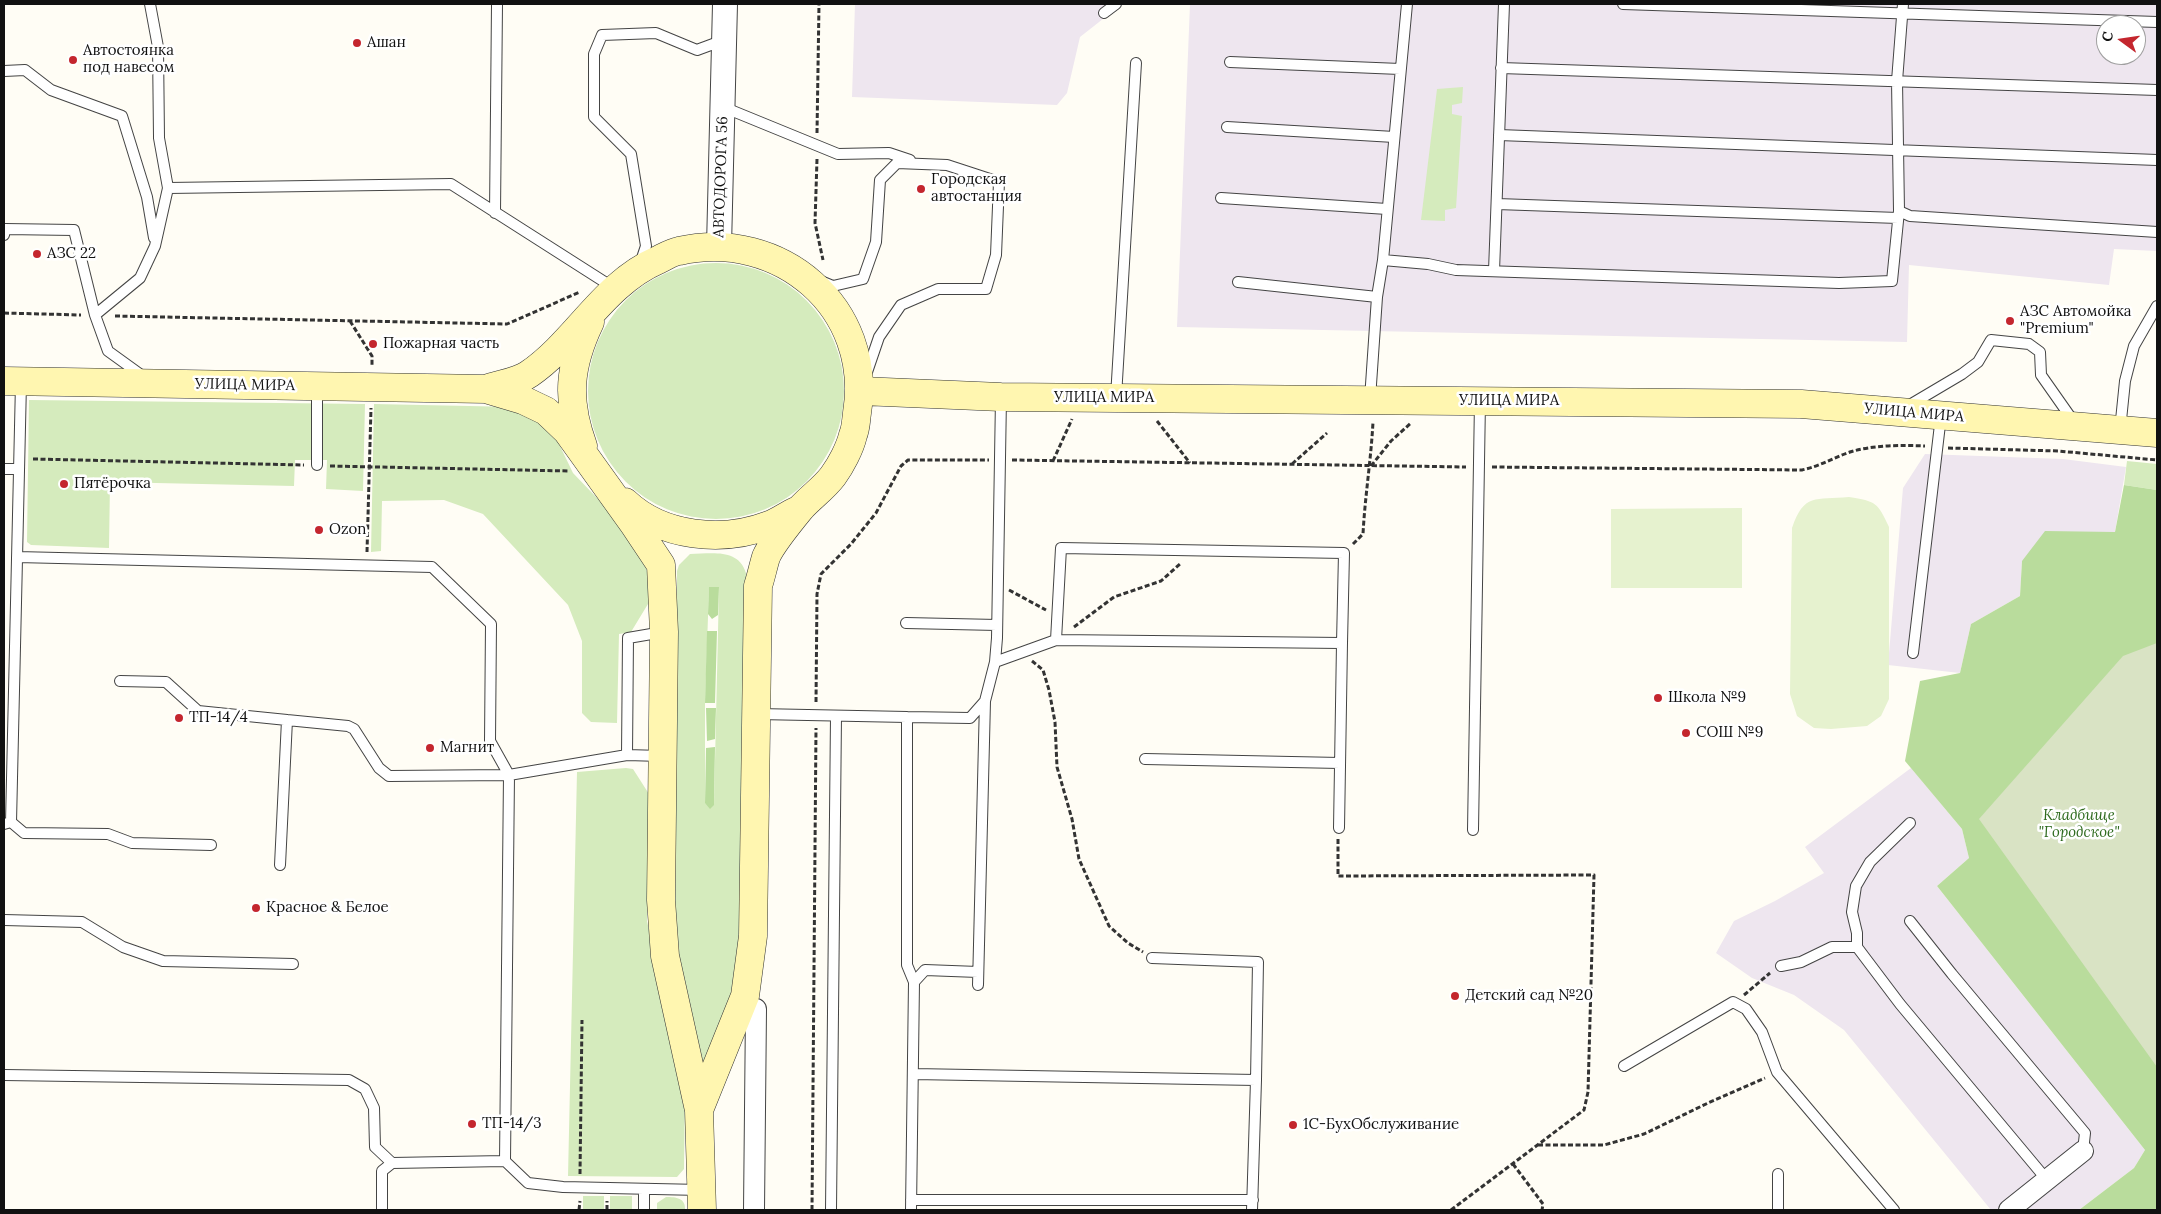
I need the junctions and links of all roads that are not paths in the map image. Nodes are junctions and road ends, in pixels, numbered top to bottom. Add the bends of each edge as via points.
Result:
1 (150, 4) edge
2 (498, 4) edge
3 (725, 4) edge
4 (1116, 4) edge
5 (1407, 4) edge
6 (1504, 4) edge
7 (1623, 4) edge
8 (1903, 8) edge
9 (1104, 13) dead end
10 (2157, 22) edge
11 (725, 40) junction
12 (1230, 62) dead end
13 (1136, 63) dead end
14 (1501, 68) junction
15 (1400, 69) junction
16 (4, 71) edge
17 (1897, 81) junction
18 (2157, 90) edge
19 (724, 107) junction
20 (1227, 127) dead end
21 (1499, 135) junction
22 (1394, 137) junction
23 (1898, 149) junction
24 (2157, 160) edge
25 (921, 164) junction
26 (168, 188) junction
27 (1221, 198) dead end
28 (1497, 204) junction
29 (1388, 209) junction
30 (495, 214) junction
31 (1898, 215) junction
32 (2157, 232) edge
33 (4, 235) edge
34 (155, 246) junction
35 (719, 246) junction
36 (1383, 260) junction
37 (639, 268) junction
38 (797, 271) junction
39 (1494, 271) junction
40 (1238, 282) dead end
41 (614, 288) junction
42 (1377, 297) junction
43 (590, 301) junction
44 (2157, 306) edge
45 (95, 315) junction
46 (13, 381) edge
47 (153, 384) junction
48 (317, 386) junction
49 (486, 389) junction
50 (861, 391) junction
51 (1001, 397) junction
52 (1116, 398) junction
53 (1480, 401) junction
54 (1371, 411) junction
55 (1900, 412) junction
56 (1941, 415) junction
57 (2078, 426) junction
58 (2120, 430) junction
59 (2157, 433) edge
60 (588, 458) junction
61 (317, 465) dead end
62 (4, 469) edge
63 (19, 469) junction
64 (605, 484) junction
65 (802, 507) junction
66 (17, 557) junction
67 (906, 623) dead end
68 (997, 626) junction
69 (664, 632) junction
70 (1056, 640) junction
71 (1342, 643) junction
72 (1913, 653) dead end
73 (995, 662) junction
74 (120, 681) dead end
75 (985, 701) junction
76 (757, 714) junction
77 (836, 716) junction
78 (907, 717) junction
79 (287, 720) junction
80 (627, 755) junction
81 (662, 756) junction
82 (1145, 758) dead end
83 (1340, 762) junction
84 (509, 775) junction
85 (8, 823) edge
86 (1910, 823) dead end
87 (1339, 828) road end
88 (1473, 830) dead end
89 (211, 845) dead end
90 (280, 865) dead end
91 (4, 920) edge
92 (1910, 921) dead end
93 (1857, 947) junction
94 (1152, 958) road end
95 (293, 964) dead end
96 (1781, 966) road end
97 (978, 972) junction
98 (914, 982) junction
99 (978, 985) dead end
100 (756, 1009) dead end
101 (1624, 1066) dead end
102 (4, 1074) edge
103 (913, 1074) junction
104 (1256, 1080) junction
105 (699, 1110) junction
106 (2083, 1151) joint
107 (505, 1161) junction
108 (392, 1163) junction
109 (1778, 1174) dead end
110 (2047, 1180) junction
111 (644, 1189) junction
112 (702, 1200) edge
113 (911, 1205) edge
114 (1252, 1205) edge
115 (382, 1210) edge
116 (644, 1210) edge
117 (754, 1210) edge
118 (831, 1210) edge
119 (1778, 1210) edge
120 (1894, 1210) edge
121 (2009, 1210) edge

1 - 26 lane via 158,47 159,138
2 - 30 lane
3 - 11 street, АВТОДОРОГА 56
4 - 9 lane
5 - 15 lane
6 - 14 lane
7 - 8 lane
8 - 10 lane
8 - 17 lane
11 - 19 street, АВТОДОРОГА 56
11 - 37 lane via 697,50 656,33 602,35 594,54 594,117 631,154 646,246
12 - 15 lane
13 - 52 lane
14 - 17 lane
14 - 21 lane
15 - 22 lane
16 - 34 lane via 25,70 51,90 122,116 147,197
17 - 18 lane
17 - 23 lane
19 - 25 lane via 838,154 888,154
19 - 35 street, АВТОДОРОГА 56
20 - 22 lane
21 - 23 lane
21 - 28 lane
22 - 29 lane
23 - 24 lane
23 - 31 lane
25 - 38 lane via 897,163 880,180 876,242 863,279 833,286
25 - 50 lane via 947,165 999,182 996,255 986,289 938,289 901,305 879,337
26 - 30 lane via 451,184
26 - 34 lane
27 - 29 lane
28 - 31 lane
28 - 39 lane
29 - 36 lane
30 - 41 lane
31 - 32 lane
31 - 39 lane via 1892,281 1878,283
33 - 45 lane via 6,229 74,230
34 - 45 lane via 140,278
35 - 37 main road via 677,251
35 - 38 main road via 760,252
36 - 39 lane via 1456,270
36 - 42 lane
37 - 41 main road
38 - 50 main road via 824,294 844,323 856,356
40 - 42 lane
41 - 43 main road
42 - 54 lane
43 - 49 main road via 550,356 528,375
43 - 60 main road via 571,384 574,422
44 - 58 lane via 2134,346 2124,381
45 - 47 lane via 108,351
46 - 47 main road, УЛИЦА МИРА
46 - 63 lane
47 - 48 main road, УЛИЦА МИРА
48 - 49 main road, УЛИЦА МИРА
48 - 61 lane
49 - 60 main road via 546,411
50 - 51 main road, УЛИЦА МИРА
50 - 65 main road via 854,436 833,476
51 - 52 main road, УЛИЦА МИРА
51 - 68 lane
52 - 54 main road, УЛИЦА МИРА
53 - 54 main road, УЛИЦА МИРА
53 - 55 main road, УЛИЦА МИРА via 1802,404
53 - 88 lane
55 - 56 main road, УЛИЦА МИРА
55 - 57 lane via 1978,362 1991,340 2029,344 2040,352 2041,375
56 - 57 main road, УЛИЦА МИРА
56 - 72 lane
57 - 58 main road, УЛИЦА МИРА
58 - 59 main road, УЛИЦА МИРА
60 - 64 main road
62 - 63 lane
63 - 66 lane
64 - 65 main road via 632,509 664,526 699,535 735,534 770,525
64 - 69 main road via 661,565
65 - 76 main road via 767,556 758,586
66 - 84 lane via 432,567 491,624 490,741
66 - 85 lane
67 - 68 lane
68 - 73 lane
69 - 80 lane via 628,638
69 - 81 main road
70 - 71 lane
70 - 71 lane via 1061,548 1344,553
70 - 73 lane
71 - 83 lane
73 - 75 lane
74 - 79 lane via 166,682 198,711
75 - 78 lane via 970,718
75 - 97 lane
76 - 77 lane
76 - 105 main road via 753,936 745,996
77 - 78 lane
77 - 118 lane
78 - 98 lane via 907,965
79 - 84 lane via 354,729 379,768 389,776
79 - 90 lane
80 - 81 lane
80 - 84 lane
81 - 105 main road via 661,900 665,956
82 - 83 lane
83 - 87 lane
84 - 107 lane
85 - 89 lane via 24,833 108,834 132,842
86 - 93 lane via 1870,862 1856,886 1852,912
91 - 95 lane via 82,922 123,947 163,961
92 - 106 lane via 2085,1133
93 - 96 lane via 1832,947 1801,962
93 - 110 lane via 1900,1004
94 - 104 lane via 1258,962
97 - 98 lane via 925,970
97 - 99 lane
98 - 103 lane
100 - 117 street
101 - 120 lane via 1733,1002 1746,1009 1762,1032 1778,1072
102 - 108 lane via 349,1080 365,1089 374,1108 375,1147
103 - 104 lane
103 - 113 lane
104 - 114 lane
105 - 112 main road
106 - 110 street
107 - 108 lane
107 - 111 lane via 528,1183
108 - 115 lane via 382,1171
109 - 119 lane
110 - 121 street
111 - 112 lane
111 - 116 lane
113 - 114 lane

